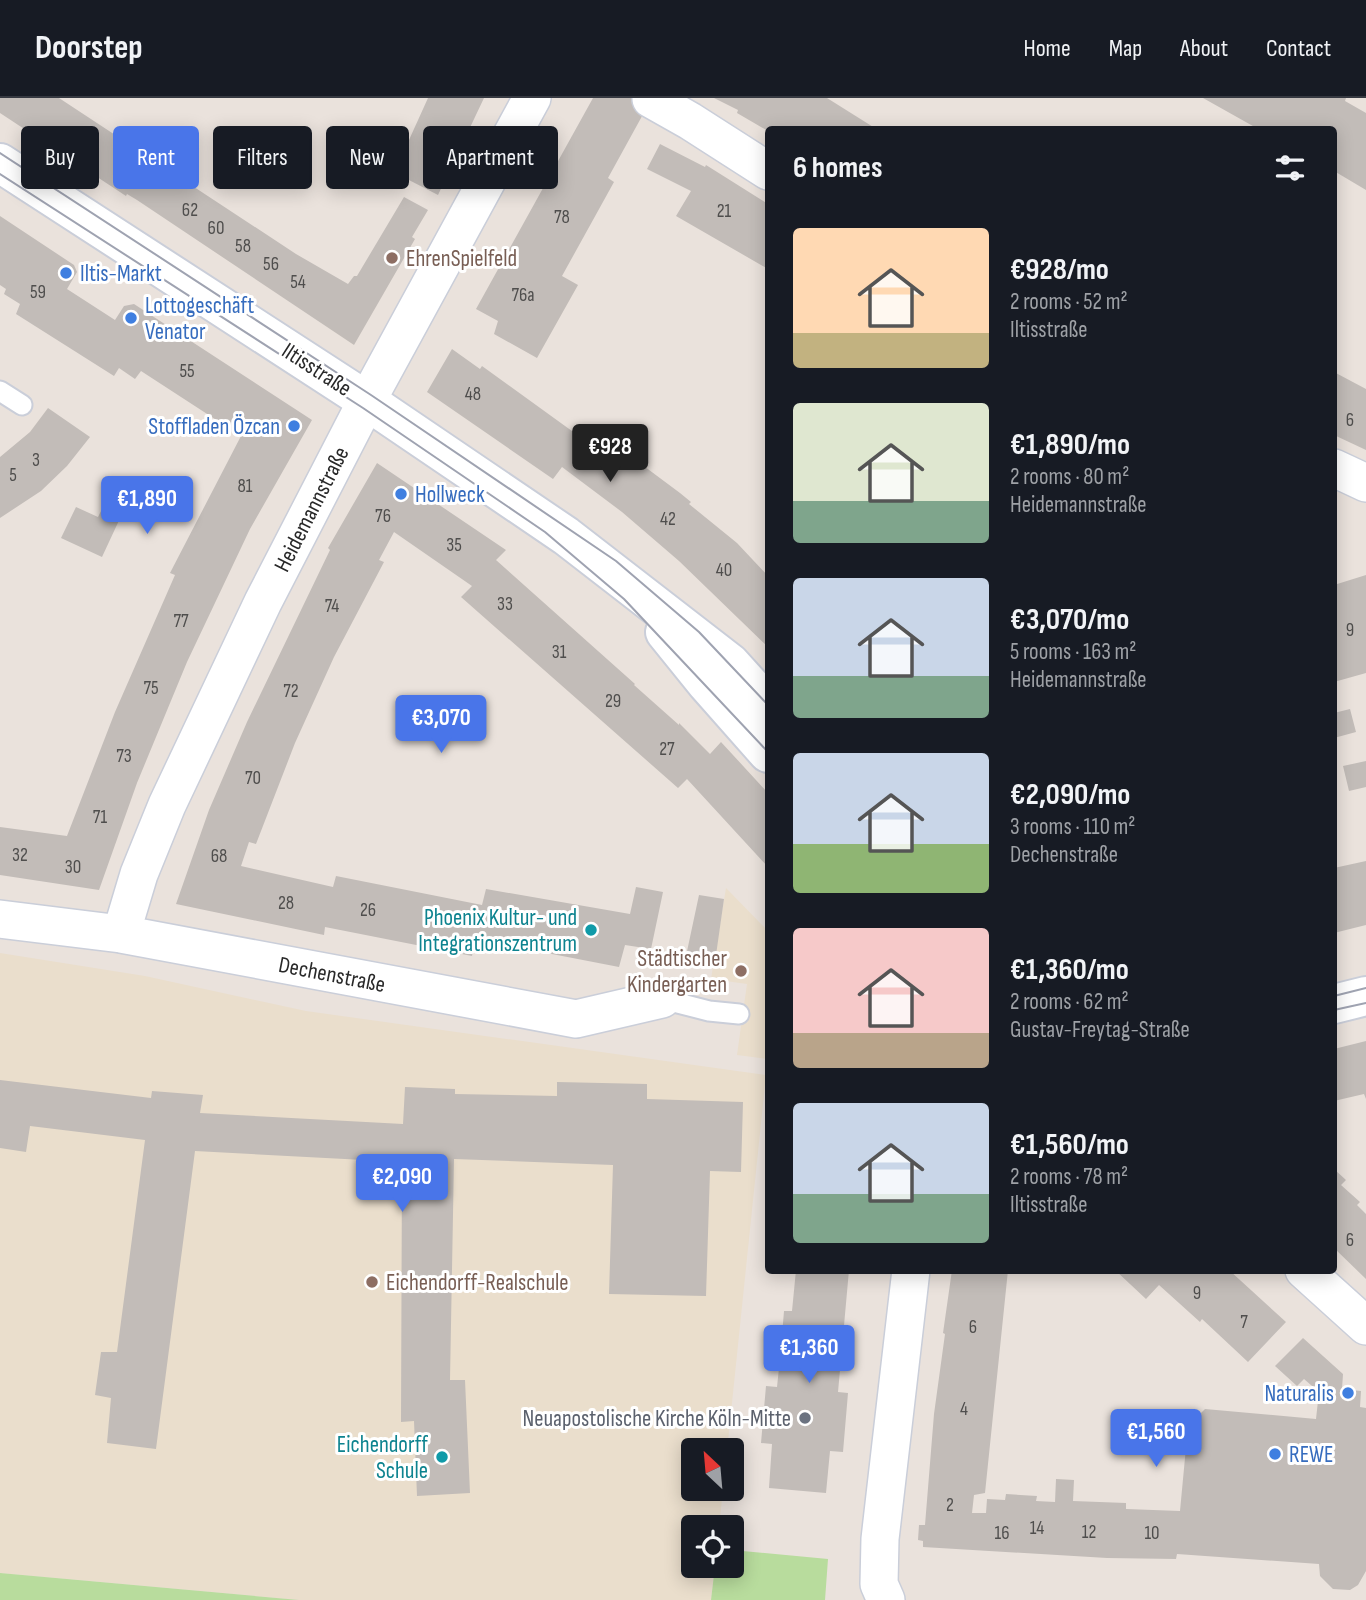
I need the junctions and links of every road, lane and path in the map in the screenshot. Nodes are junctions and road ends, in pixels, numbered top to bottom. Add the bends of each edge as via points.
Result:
1 (533, 98) edge
2 (651, 99) edge
3 (0, 163) edge
4 (765, 169) edge
5 (0, 391) edge
6 (367, 401) junction
7 (22, 405) dead end
8 (1337, 468) edge
9 (1366, 483) edge
10 (627, 584) junction
11 (765, 702) edge
12 (765, 749) edge
13 (0, 919) edge
14 (121, 934) junction
15 (1366, 996) edge
16 (662, 999) joint
17 (1337, 1003) edge
18 (738, 1014) dead end
19 (911, 1274) edge
20 (1308, 1274) edge
21 (1366, 1326) edge
22 (886, 1600) edge

1 - 6 street, Heidemannstraße
2 - 4 street
3 - 6 street, Iltisstraße
5 - 7 lane
6 - 10 street, Iltisstraße via 566,536
6 - 14 street, Heidemannstraße via 269,590 167,805
8 - 9 street
10 - 11 street, Iltisstraße via 730,663
10 - 12 street, Iltisstraße
13 - 14 street, Dechenstraße
14 - 16 street, Dechenstraße via 576,1019
15 - 17 street
16 - 18 lane
19 - 22 street via 880,1562 879,1584
20 - 21 street

